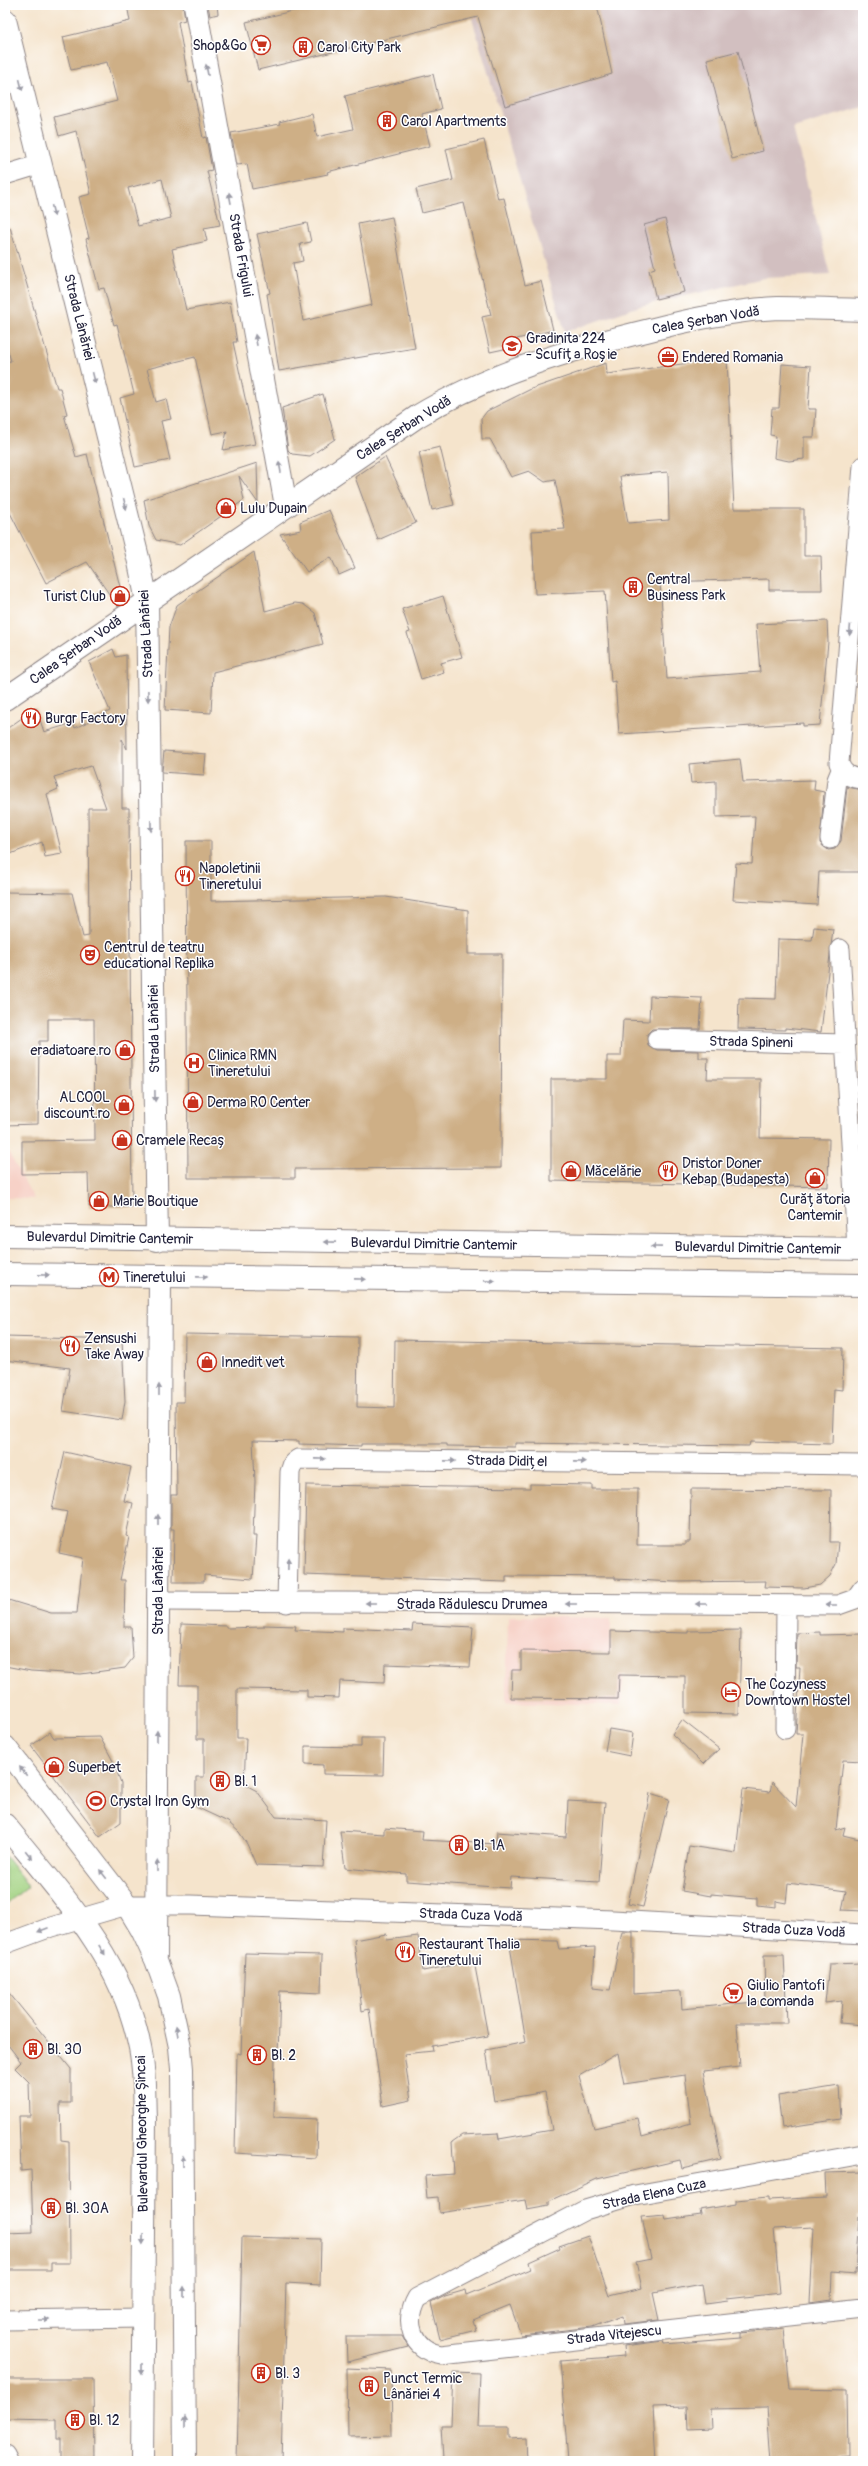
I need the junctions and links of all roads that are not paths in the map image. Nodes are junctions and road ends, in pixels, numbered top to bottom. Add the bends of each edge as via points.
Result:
1 (194, 5) edge
2 (5, 20) edge
3 (41, 164) junction
4 (5, 175) edge
5 (863, 310) edge
6 (863, 466) edge
7 (286, 506) junction
8 (147, 601) junction
9 (5, 699) edge
10 (841, 770) junction
11 (863, 779) edge
12 (830, 839) dead end
13 (840, 949) dead end
14 (657, 1039) dead end
15 (845, 1044) junction
16 (5, 1236) edge
17 (157, 1240) junction
18 (860, 1249) edge
19 (5, 1274) edge
20 (160, 1277) junction
21 (863, 1285) edge
22 (863, 1465) edge
23 (863, 1588) edge
24 (158, 1601) junction
25 (287, 1603) junction
26 (786, 1605) junction
27 (786, 1729) dead end
28 (5, 1747) edge
29 (5, 1825) edge
30 (126, 1905) junction
31 (157, 1905) junction
32 (80, 1918) junction
33 (863, 1934) edge
34 (5, 1944) edge
35 (156, 1960) junction
36 (863, 2154) edge
37 (417, 2298) joint
38 (863, 2308) edge
39 (142, 2318) junction
40 (5, 2320) edge
41 (5, 2455) edge
42 (8, 2461) edge
43 (142, 2461) edge
44 (185, 2461) edge

7 -> 1 street, Strada Frigului
2 -> 3 street, Strada Lânăriei
3 - 4 street
3 -> 8 street, Strada Lânăriei
5 - 7 street, Calea Șerban Vodă via 778,308 739,312 675,323 610,339 552,358 439,403
6 -> 10 street via 839,763
7 - 8 street, Calea Șerban Vodă
8 - 9 street, Calea Șerban Vodă
8 -> 17 street, Strada Lânăriei
10 - 11 street via 847,776
10 - 12 street via 837,780
13 - 15 street
14 - 15 street, Strada Spineni
15 - 18 street
16 - 17 street, Bulevardul Dimitrie Cantemir
18 -> 17 street, Bulevardul Dimitrie Cantemir
19 -> 20 street
20 -> 21 street
24 -> 20 street, Strada Lânăriei
25 -> 22 street, Strada Didițel via 290,1472 293,1463 298,1460
23 -> 26 street, Strada Rădulescu Drumea via 855,1599 843,1604
24 - 25 street, Strada Rădulescu Drumea
31 -> 24 street, Strada Lânăriei
26 -> 25 street, Strada Rădulescu Drumea
26 - 27 street
30 -> 28 street
29 -> 32 street, Bulevardul Gheorghe Șincai
30 - 31 street, Strada Cuza Vodă
30 - 32 street, Strada Cuza Vodă
30 - 35 street
31 - 33 street, Strada Cuza Vodă via 613,1920
31 - 35 street
32 -> 34 street, Strada Cuza Vodă
32 -> 39 street, Bulevardul Gheorghe Șincai via 116,1974 133,2018 143,2067 145,2119
44 -> 35 street via 182,2069 175,2020
36 - 37 street, Strada Elena Cuza via 635,2195 598,2205
37 - 38 street, Strada Vitejescu via 410,2313 413,2334 422,2348 441,2355
40 -> 39 street
39 -> 43 street, Bulevardul Gheorghe Șincai
41 - 42 street

